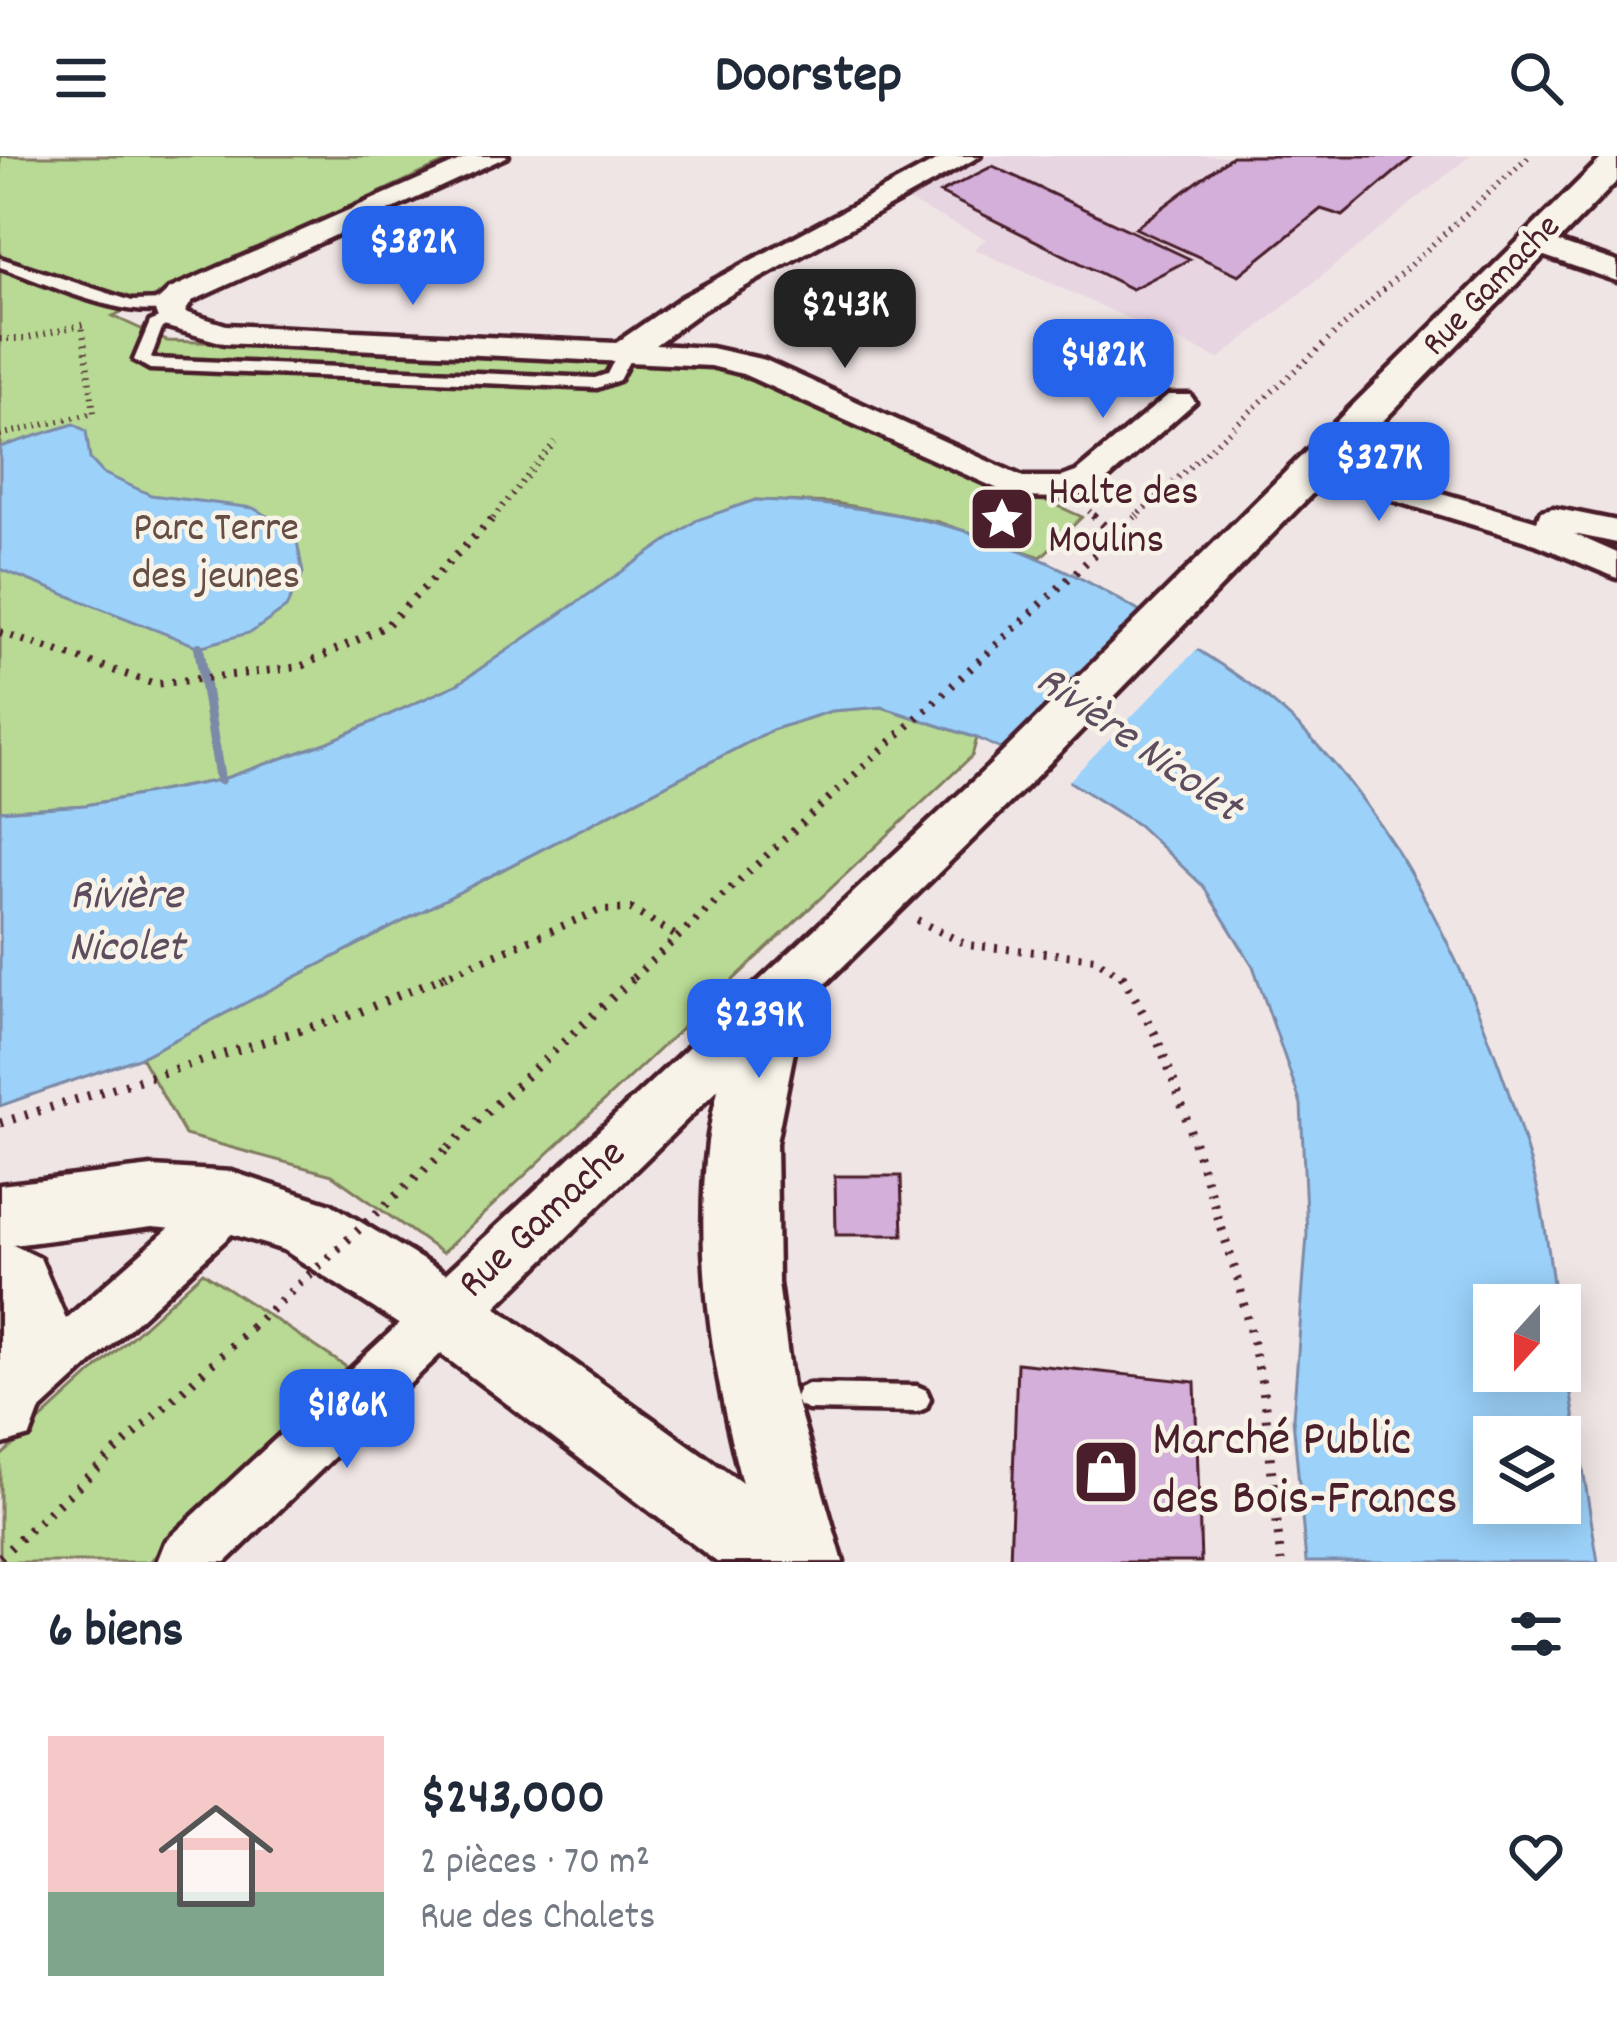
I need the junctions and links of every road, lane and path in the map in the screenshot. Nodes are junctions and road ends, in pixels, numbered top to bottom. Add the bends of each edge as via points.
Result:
1 (494, 156) edge
2 (966, 156) edge
3 (1529, 156) edge
4 (1617, 162) edge
5 (1534, 243) junction
6 (0, 262) edge
7 (1617, 272) edge
8 (131, 306) junction
9 (169, 311) junction
10 (82, 325) junction
11 (0, 339) edge
12 (627, 350) junction
13 (1179, 402) dead end
14 (0, 435) edge
15 (555, 442) dead end
16 (1319, 467) junction
17 (1462, 513) junction
18 (1617, 532) edge
19 (1617, 567) edge
20 (0, 632) edge
21 (927, 900) dead end
22 (678, 937) junction
23 (770, 1006) junction
24 (0, 1123) edge
25 (232, 1203) junction
26 (0, 1216) edge
27 (0, 1273) edge
28 (446, 1314) junction
29 (808, 1397) dead end
30 (917, 1399) dead end
31 (1, 1411) edge
32 (0, 1557) edge
33 (185, 1562) edge
34 (783, 1562) edge
35 (803, 1562) edge
36 (1281, 1562) edge

1 - 9 street
2 - 12 street via 692,304
3 - 22 path
4 - 5 street, Rue Gamache
5 - 7 street
5 - 16 street, Rue Gamache
6 - 8 lane
8 - 9 lane
8 - 10 path
9 - 12 street via 224,334
9 - 12 lane via 142,360 150,364 597,383 613,377
10 - 11 path
10 - 14 path via 94,412
12 - 13 street via 754,367 1016,487 1074,487
15 - 20 path via 484,530 386,626 300,667 155,684
16 - 17 street
16 - 23 street, Rue Gamache
17 - 18 street
17 - 19 street via 1548,536
21 - 36 path via 912,916 932,932 985,952 1096,959 1135,987 1239,1280 1259,1362
22 - 24 path via 632,909 600,910 357,1013
22 - 32 path, bridge
23 - 28 street, Rue Gamache
23 - 35 main road via 742,1143 742,1283 754,1386
25 - 26 main road via 152,1197
25 - 28 main road via 307,1226
25 - 31 street
27 - 31 main road via 14,1281 33,1328
28 - 33 street, Rue Gamache
28 - 34 main road
29 - 30 lane

